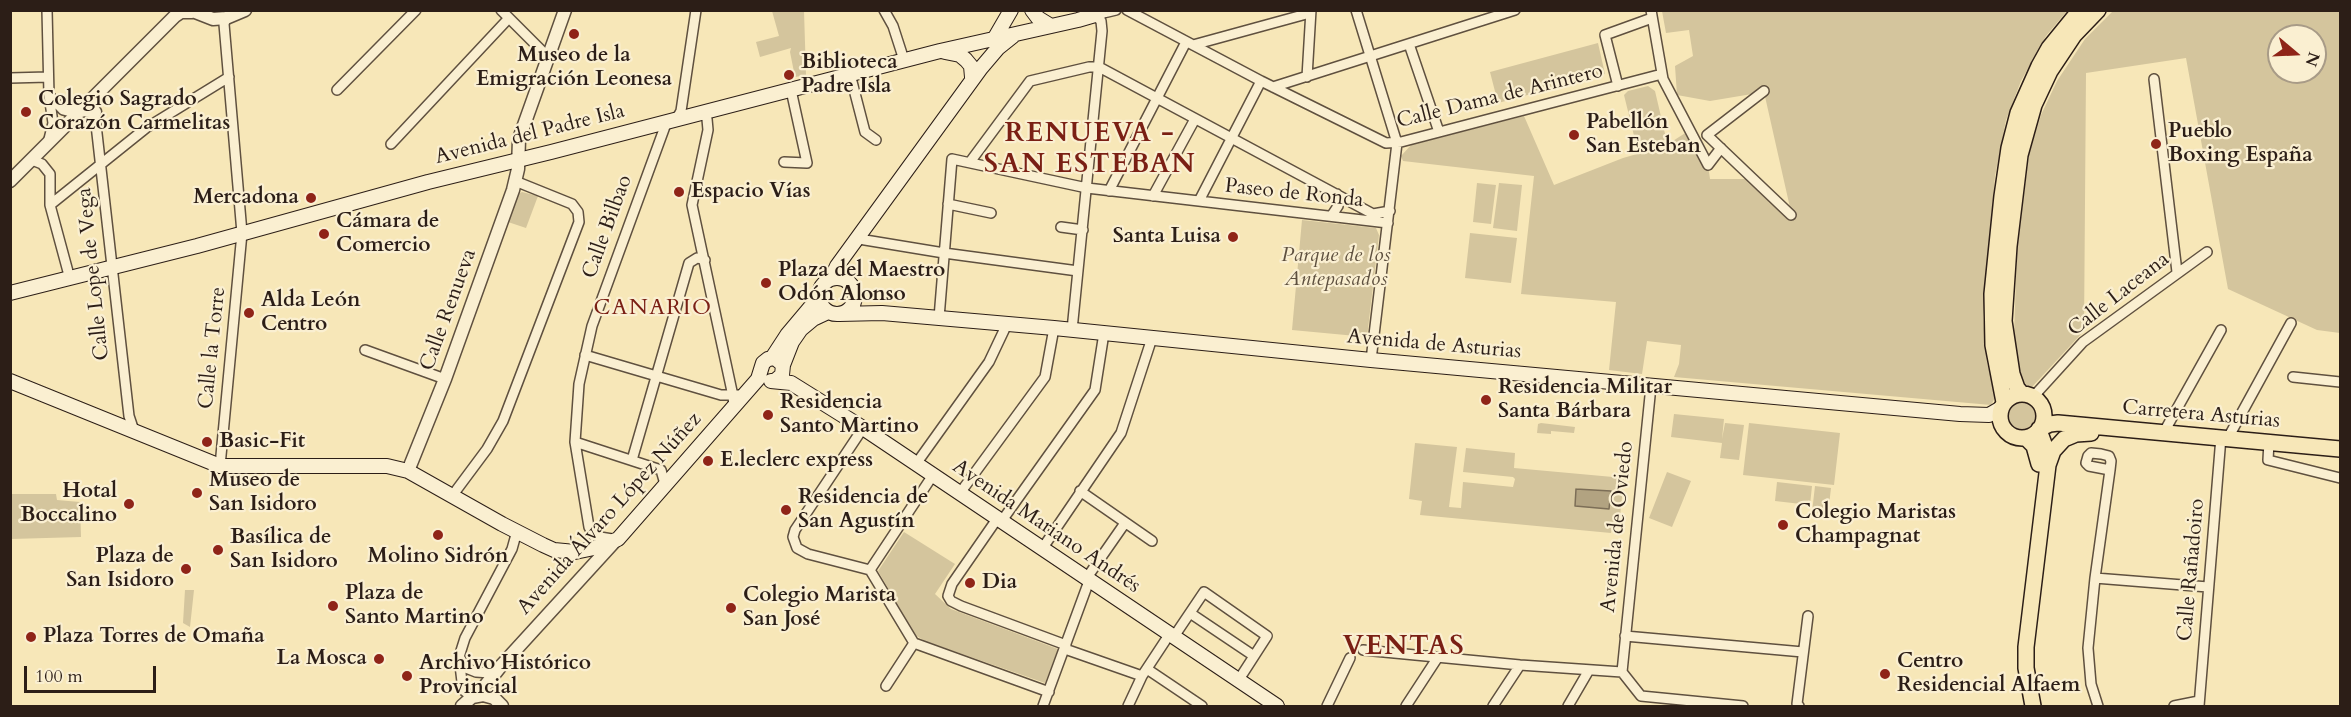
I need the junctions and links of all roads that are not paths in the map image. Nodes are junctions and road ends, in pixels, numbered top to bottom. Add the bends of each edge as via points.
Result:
1 (47, 10) edge
2 (245, 10) edge
3 (416, 10) edge
4 (501, 10) edge
5 (565, 10) edge
6 (696, 10) edge
7 (884, 10) edge
8 (1011, 10) edge
9 (1032, 10) edge
10 (1116, 10) edge
11 (1126, 10) edge
12 (1356, 10) edge
13 (1515, 10) edge
14 (2080, 10) edge
15 (2098, 10) edge
16 (191, 11) edge
17 (1310, 12) edge
18 (175, 13) edge
19 (1099, 13) edge
20 (1652, 14) edge
21 (226, 18) junction
22 (509, 18) junction
23 (1051, 26) junction
24 (1021, 33) junction
25 (995, 39) junction
26 (1190, 44) junction
27 (1409, 44) junction
28 (940, 51) junction
29 (1371, 56) junction
30 (548, 57) junction
31 (904, 60) junction
32 (1099, 67) junction
33 (850, 74) junction
34 (1662, 74) junction
35 (48, 77) junction
36 (229, 77) junction
37 (1307, 77) junction
38 (10, 78) edge
39 (2154, 79) dead end
40 (971, 80) junction
41 (1261, 81) junction
42 (1618, 86) junction
43 (1273, 87) junction
44 (337, 90) dead end
45 (791, 90) junction
46 (1764, 91) dead end
47 (49, 95) junction
48 (1158, 97) junction
49 (92, 103) junction
50 (702, 112) junction
51 (1195, 119) junction
52 (672, 120) junction
53 (1439, 132) junction
54 (1232, 139) junction
55 (876, 140) dead end
56 (1397, 142) junction
57 (391, 144) dead end
58 (45, 146) junction
59 (1721, 148) junction
60 (519, 159) junction
61 (32, 160) junction
62 (101, 162) junction
63 (784, 162) dead end
64 (970, 162) junction
65 (10, 181) edge
66 (515, 181) junction
67 (1088, 188) junction
68 (1109, 191) junction
69 (1338, 194) junction
70 (1153, 196) junction
71 (1199, 201) junction
72 (948, 204) junction
73 (50, 205) junction
74 (1390, 211) junction
75 (991, 213) dead end
76 (1332, 215) junction
77 (1791, 215) dead end
78 (1388, 223) junction
79 (1061, 227) dead end
80 (1083, 230) junction
81 (242, 233) junction
82 (855, 244) junction
83 (2206, 252) dead end
84 (944, 253) junction
85 (705, 260) junction
86 (113, 268) junction
87 (1078, 271) junction
88 (2176, 272) junction
89 (70, 279) junction
90 (831, 279) junction
91 (848, 281) junction
92 (10, 293) edge
93 (855, 296) junction
94 (819, 297) junction
95 (833, 313) junction
96 (882, 313) junction
97 (939, 318) junction
98 (2291, 323) dead end
99 (1007, 324) junction
100 (1054, 328) junction
101 (1072, 330) junction
102 (2221, 330) dead end
103 (1104, 333) junction
104 (1152, 338) junction
105 (365, 350) dead end
106 (585, 355) junction
107 (1371, 360) junction
108 (776, 373) junction
109 (656, 376) junction
110 (2293, 377) dead end
111 (445, 379) junction
112 (10, 381) edge
113 (2340, 382) edge
114 (1651, 386) junction
115 (2027, 395) junction
116 (741, 396) junction
117 (2002, 405) junction
118 (2043, 411) junction
119 (1983, 416) junction
120 (2058, 423) junction
121 (2001, 425) junction
122 (863, 428) junction
123 (2140, 430) junction
124 (134, 431) junction
125 (2164, 432) junction
126 (2035, 433) junction
127 (2225, 438) junction
128 (575, 442) junction
129 (2269, 442) junction
130 (2340, 449) edge
131 (632, 460) junction
132 (916, 464) junction
133 (2048, 465) junction
134 (220, 466) junction
135 (2110, 470) dead end
136 (408, 471) junction
137 (933, 476) junction
138 (2340, 478) edge
139 (664, 484) junction
140 (1080, 491) junction
141 (960, 493) junction
142 (452, 496) junction
143 (999, 520) junction
144 (1125, 523) junction
145 (517, 531) junction
146 (618, 538) junction
147 (1152, 541) dead end
148 (1042, 549) junction
149 (870, 570) junction
150 (2095, 578) junction
151 (1088, 580) junction
152 (2208, 587) junction
153 (1190, 613) junction
154 (1808, 616) dead end
155 (1171, 636) junction
156 (1625, 636) junction
157 (914, 643) junction
158 (1065, 647) junction
159 (1363, 650) dead end
160 (1803, 652) junction
161 (1254, 656) junction
162 (459, 657) junction
163 (1438, 657) junction
164 (1350, 658) dead end
165 (1520, 665) junction
166 (499, 669) junction
167 (1589, 670) junction
168 (1144, 672) junction
169 (1622, 672) junction
170 (1238, 681) junction
171 (886, 686) dead end
172 (1049, 692) junction
173 (475, 696) junction
174 (498, 702) edge
175 (2199, 704) edge
176 (462, 706) edge
177 (1043, 706) edge
178 (1128, 706) edge
179 (1199, 706) edge
180 (1277, 706) edge
181 (1327, 706) edge
182 (1406, 706) edge
183 (1493, 706) edge
184 (1569, 706) edge
185 (1736, 706) edge
186 (1743, 706) edge
187 (1799, 706) edge
188 (2023, 706) edge
189 (2032, 706) edge
190 (2098, 706) edge
191 (2174, 706) edge

1 - 35 street
2 - 21 street
3 - 44 street
4 - 22 street
5 - 30 street, Calle Renueva
6 - 52 street, Calle Bilbao via 681,111
7 - 31 street
8 - 25 main road
9 - 23 main road
10 - 19 street, Avenida del Padre Isla
11 - 26 street, Calle Dama de Arintero
12 - 29 street
13 - 27 street
14 - 117 main road via 2038,66 2023,98 2009,148 1992,294 1993,345
15 - 115 main road via 2074,35 2050,71 2034,105 2022,146 2008,246 2004,321 2012,374 2017,388
16 - 18 street
16 - 21 street via 213,19
17 - 26 street
17 - 37 street
18 - 49 street
19 - 23 main road, Avenida del Padre Isla
19 - 32 street
20 - 34 street
20 - 42 street via 1605,35
21 - 36 street, Calle la Torre
22 - 30 street
22 - 57 street
23 - 24 main road, Avenida del Padre Isla
24 - 25 main road, Avenida del Padre Isla
24 - 40 main road via 998,48
25 - 28 main road, Avenida del Padre Isla
25 - 40 main road
26 - 41 street, Calle Dama de Arintero
26 - 48 street
27 - 29 street
27 - 53 street
28 - 31 main road, Avenida del Padre Isla
28 - 40 main road via 966,60 971,66
29 - 37 street
29 - 56 street
30 - 60 street, Calle Renueva via 519,139
31 - 33 main road, Avenida del Padre Isla
32 - 48 street
32 - 64 street via 1030,81
32 - 67 street
33 - 45 main road, Avenida del Padre Isla
33 - 55 street via 865,132
34 - 42 street, Calle Dama de Arintero
34 - 59 street via 1708,165
35 - 38 street
35 - 47 street
36 - 62 street via 146,128
36 - 81 street, Calle la Torre
37 - 43 street
39 - 88 street
40 - 82 main road
41 - 43 street, Calle Dama de Arintero
41 - 54 street
42 - 53 street, Calle Dama de Arintero
43 - 56 street, Calle Dama de Arintero via 1386,143
45 - 50 main road, Avenida del Padre Isla
45 - 63 street via 807,163
46 - 59 street via 1707,135
47 - 49 street via 63,110
47 - 58 street via 53,130
48 - 51 street
48 - 68 street
49 - 58 street via 77,112
49 - 62 street, Calle Lope de Vega
50 - 52 main road, Avenida del Padre Isla
50 - 85 street via 708,127 692,205
51 - 54 street
51 - 70 street
52 - 60 main road, Avenida del Padre Isla
52 - 106 street, Calle Bilbao via 604,290
53 - 56 street, Calle Dama de Arintero
54 - 69 street
54 - 71 street
56 - 74 street
58 - 61 street
59 - 77 street
60 - 66 street, Calle Renueva
60 - 81 main road, Avenida del Padre Isla
61 - 65 street
61 - 73 street via 50,174
62 - 73 street
62 - 86 street, Calle Lope de Vega
64 - 67 street, Paseo de Ronda
64 - 72 street, Paseo de Ronda via 952,159
66 - 111 street, Calle Renueva
66 - 142 street via 572,204 579,222 503,422
67 - 68 street, Paseo de Ronda
67 - 80 street
68 - 70 street, Paseo de Ronda
69 - 74 street via 1373,214
69 - 76 street via 1338,206
70 - 71 street, Paseo de Ronda
71 - 76 street, Paseo de Ronda
72 - 75 street
72 - 84 street
73 - 89 street
74 - 78 street
76 - 78 street, Paseo de Ronda
78 - 107 street
79 - 80 street
80 - 87 street
81 - 86 main road, Avenida del Padre Isla
81 - 134 street, Calle la Torre
82 - 84 street
82 - 90 main road
82 - 91 main road via 845,263
83 - 88 street, Calle Laceana
84 - 87 street
84 - 97 street
85 - 109 street via 697,258 689,263
85 - 116 street
86 - 89 main road, Avenida del Padre Isla
86 - 124 street, Calle Lope de Vega via 129,416
87 - 101 street
88 - 115 street, Calle Laceana via 2083,342
89 - 92 main road, Avenida del Padre Isla
90 - 91 main road
90 - 94 main road via 822,286
91 - 93 main road
93 - 95 main road via 844,313
93 - 96 main road, Avenida de Asturias via 865,306
94 - 95 main road via 820,303
94 - 108 main road, Avenida Álvaro López Núñez via 787,335
95 - 96 main road, Avenida de Asturias
95 - 108 main road, Avenida Álvaro López Núñez via 801,329
96 - 97 main road, Avenida de Asturias
97 - 99 main road, Avenida de Asturias
98 - 127 street
99 - 100 main road, Avenida de Asturias
99 - 132 street via 989,362
100 - 101 main road, Avenida de Asturias
100 - 141 street via 1045,377
101 - 103 main road, Avenida de Asturias
102 - 125 street
103 - 104 main road, Avenida de Asturias
103 - 143 street via 1095,390
104 - 107 main road, Avenida de Asturias
104 - 140 street via 1121,433
105 - 111 street
106 - 109 street
106 - 128 street, Calle Bilbao
107 - 114 main road, Avenida de Asturias
108 - 116 main road, Avenida Álvaro López Núñez
108 - 122 main road, Avenida Mariano Andrés
109 - 116 street via 722,395
109 - 131 street
110 - 113 street
111 - 136 street, Calle Renueva
112 - 124 main road
114 - 119 main road, Avenida de Asturias
114 - 156 street, Avenida de Oviedo
115 - 117 main road via 2015,395
115 - 118 main road
116 - 139 main road, Avenida Álvaro López Núñez
117 - 119 main road, Avenida de Asturias via 1996,413
117 - 121 main road
118 - 120 main road
118 - 126 main road via 2044,418
119 - 121 main road, Avenida de Asturias
120 - 123 main road, Carretera Asturias
120 - 126 main road, Carretera Asturias
121 - 126 main road via 2011,436
122 - 132 main road, Avenida Mariano Andrés
122 - 149 street via 793,537 807,554
123 - 125 main road, Carretera Asturias
123 - 133 main road via 2129,435 2076,434 2058,444
124 - 134 main road
125 - 127 main road, Carretera Asturias
126 - 133 main road via 2048,455
126 - 188 main road via 2034,446 2040,464 2018,628
127 - 129 main road, Carretera Asturias
127 - 152 street, Calle Rañadoiro
128 - 131 street
128 - 146 street, Calle Bilbao via 589,527 594,536
129 - 130 main road, Carretera Asturias
129 - 138 street via 2268,460
131 - 139 street via 662,470
132 - 137 main road, Avenida Mariano Andrés
133 - 189 main road via 2026,647
134 - 136 main road via 387,466
135 - 150 street
136 - 142 main road
137 - 141 main road, Avenida Mariano Andrés
137 - 149 street
139 - 146 main road, Avenida Álvaro López Núñez
140 - 144 street
140 - 148 street
141 - 143 main road, Avenida Mariano Andrés
142 - 145 main road
143 - 148 main road, Avenida Mariano Andrés
143 - 158 street via 952,584 948,596 961,606
144 - 147 street
144 - 151 street
145 - 146 main road via 554,549 575,552
145 - 162 street
146 - 166 street, Avenida Álvaro López Núñez
148 - 151 main road, Avenida Mariano Andrés
149 - 157 street
150 - 152 street
150 - 190 street via 2088,648 2091,684
151 - 155 main road, Avenida Mariano Andrés
151 - 158 street
152 - 175 street, Calle Rañadoiro
153 - 155 street
153 - 161 street
153 - 161 street via 1204,592 1267,636
154 - 160 street
155 - 168 street
155 - 170 main road, Avenida Mariano Andrés
156 - 160 street
156 - 169 street, Avenida de Oviedo
157 - 171 street
157 - 172 street
158 - 168 street
158 - 172 street
159 - 163 street
160 - 187 street
161 - 170 street
162 - 166 street via 466,668 476,672
162 - 173 street via 463,690
163 - 165 street
163 - 182 street
164 - 181 street
165 - 167 street
165 - 183 street
166 - 173 street, Avenida Álvaro López Núñez
166 - 174 street via 492,684
167 - 169 street
167 - 184 street
168 - 178 street
168 - 179 street
169 - 185 street via 1641,696
170 - 180 main road, Avenida Mariano Andrés
172 - 177 street
173 - 174 street
173 - 176 street, Avenida Álvaro López Núñez
175 - 191 street
185 - 186 street

